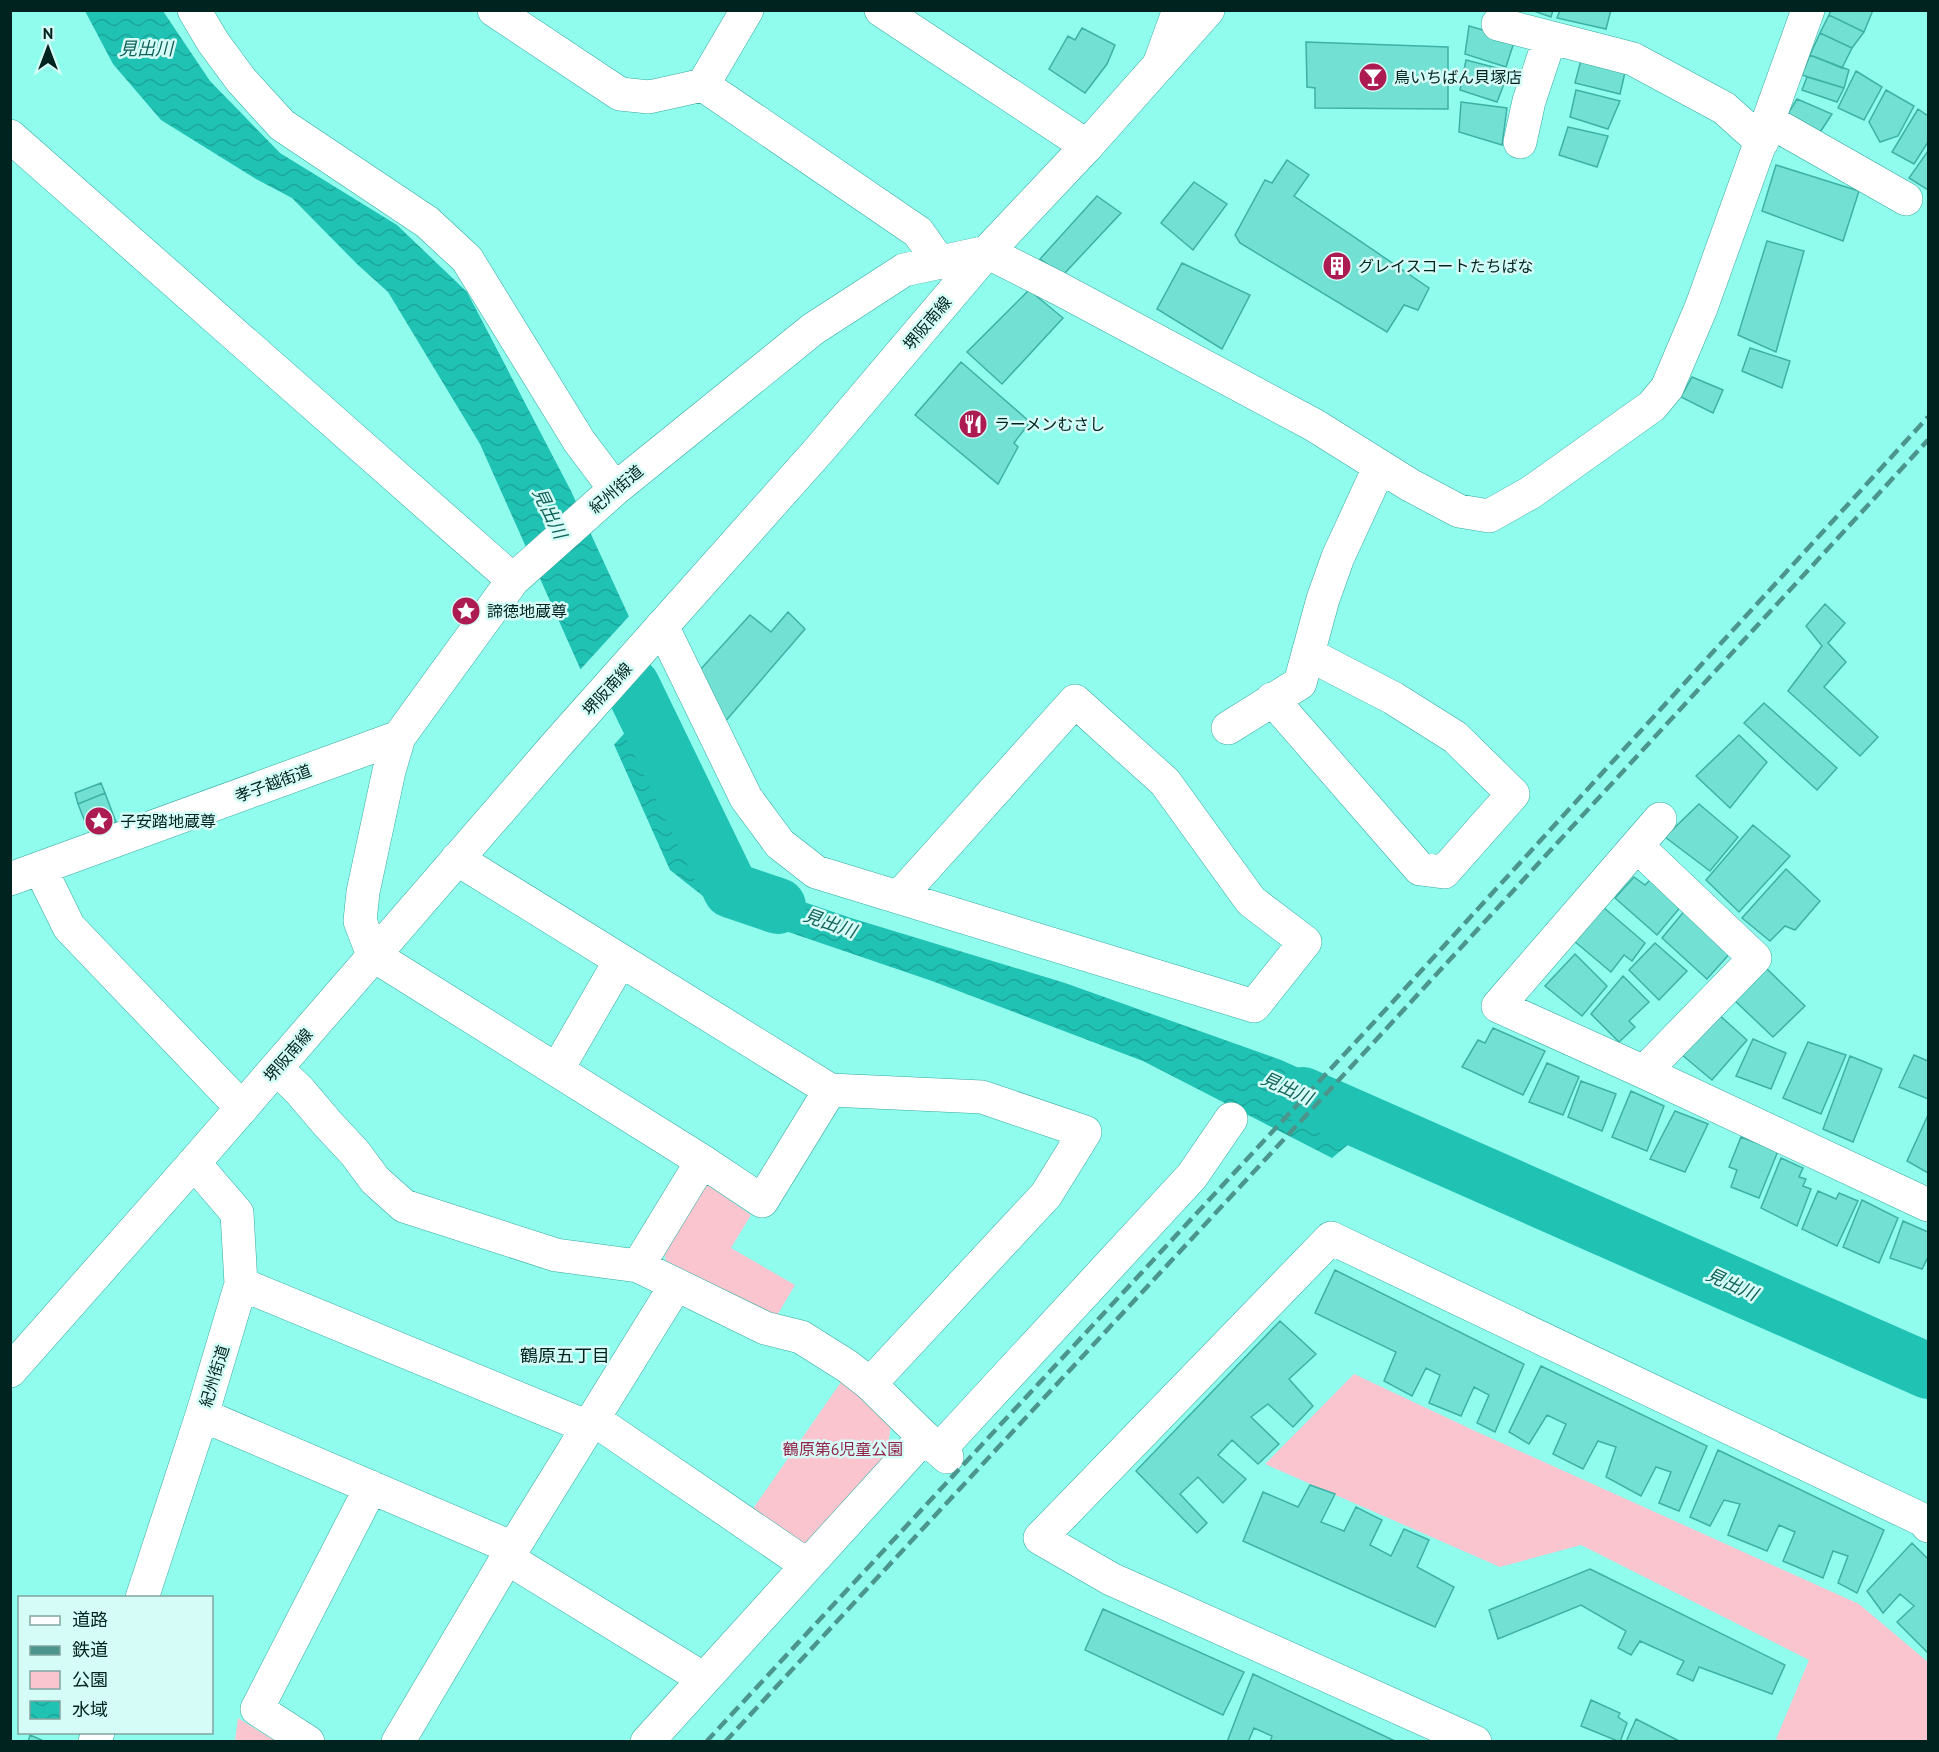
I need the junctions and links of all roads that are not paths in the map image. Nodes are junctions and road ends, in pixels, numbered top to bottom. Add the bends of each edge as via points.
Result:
1 (194, 10) edge
2 (494, 10) edge
3 (747, 10) edge
4 (881, 10) edge
5 (1179, 10) edge
6 (1208, 10) edge
7 (1808, 10) edge
8 (1498, 24) dead end
9 (1550, 38) junction
10 (1157, 68) junction
11 (703, 85) junction
12 (1765, 131) junction
13 (10, 136) edge
14 (1520, 141) dead end
15 (1088, 146) junction
16 (1906, 199) dead end
17 (987, 252) junction
18 (940, 263) junction
19 (1380, 466) junction
20 (607, 495) junction
21 (520, 574) junction
22 (659, 630) junction
23 (1308, 654) junction
24 (1272, 699) junction
25 (1228, 728) dead end
26 (399, 737) junction
27 (1660, 819) dead end
28 (1636, 846) junction
29 (458, 859) junction
30 (25, 873) edge
31 (899, 897) junction
32 (373, 955) junction
33 (620, 961) junction
34 (277, 1068) junction
35 (557, 1070) junction
36 (1644, 1072) junction
37 (830, 1090) junction
38 (242, 1108) junction
39 (1231, 1119) dead end
40 (702, 1161) junction
41 (194, 1163) junction
42 (1929, 1205) edge
43 (638, 1266) junction
44 (242, 1284) junction
45 (676, 1285) junction
46 (10, 1371) edge
47 (870, 1384) junction
48 (202, 1415) junction
49 (591, 1423) junction
50 (937, 1448) junction
51 (371, 1487) junction
52 (1929, 1526) edge
53 (510, 1553) junction
54 (807, 1565) junction
55 (143, 1596) edge
56 (704, 1679) junction
57 (308, 1742) edge
58 (398, 1742) edge
59 (647, 1742) edge
60 (1474, 1742) edge

1 - 20 street via 241,80 282,125 427,222 467,259 579,441
2 - 11 street via 620,94 649,97
3 - 11 street
4 - 15 street
5 - 10 street
6 - 10 street, 堺阪南線
7 - 12 street
8 - 9 street
9 - 12 street via 1633,59
9 - 14 street via 1528,101
10 - 15 street, 堺阪南線
11 - 18 street via 918,232
12 - 16 street
12 - 19 street via 1701,308 1668,388 1652,406 1530,493 1489,516 1460,511
13 - 21 street
15 - 17 street, 堺阪南線
17 - 18 street, 紀州街道
17 - 19 street via 1314,425
17 - 22 street, 堺阪南線
18 - 20 street, 紀州街道 via 904,270 813,329
19 - 23 street via 1338,557
20 - 21 street, 紀州街道
21 - 26 street, 紀州街道
22 - 29 street, 堺阪南線
22 - 31 street via 746,798 780,844 816,872
23 - 24 street via 1300,683
23 - 24 street via 1393,698 1455,737 1513,794 1444,872 1420,869
24 - 25 street
26 - 30 street, 孝子越街道
26 - 32 street, 紀州街道 via 363,892 360,921
27 - 28 street
28 - 36 street via 1755,958
28 - 36 street via 1498,1006
29 - 32 street, 堺阪南線
29 - 33 street
30 - 38 street via 69,927
31 - 31 street via 1254,1006 1305,942 1251,901 1165,782 1075,701
32 - 34 street, 堺阪南線
32 - 35 street
33 - 35 street
33 - 37 street
34 - 38 street, 堺阪南線
34 - 43 street via 375,1180 404,1206 556,1255
35 - 40 street
36 - 42 street
37 - 40 street via 762,1201
37 - 47 street via 982,1097 1085,1132 1046,1195
38 - 41 street, 堺阪南線
39 - 50 street via 1192,1176
40 - 43 street
41 - 44 street, 紀州街道 via 237,1213
41 - 46 street, 堺阪南線
43 - 45 street
44 - 48 street, 紀州街道
44 - 49 street
45 - 47 street via 765,1328 801,1337
45 - 49 street
47 - 50 street
48 - 51 street
48 - 55 street, 紀州街道
49 - 53 street
49 - 54 street
50 - 54 street
51 - 53 street
51 - 57 street via 257,1709
52 - 60 street via 1331,1238 1040,1538 1111,1579
53 - 56 street
53 - 58 street
54 - 56 street
56 - 59 street

